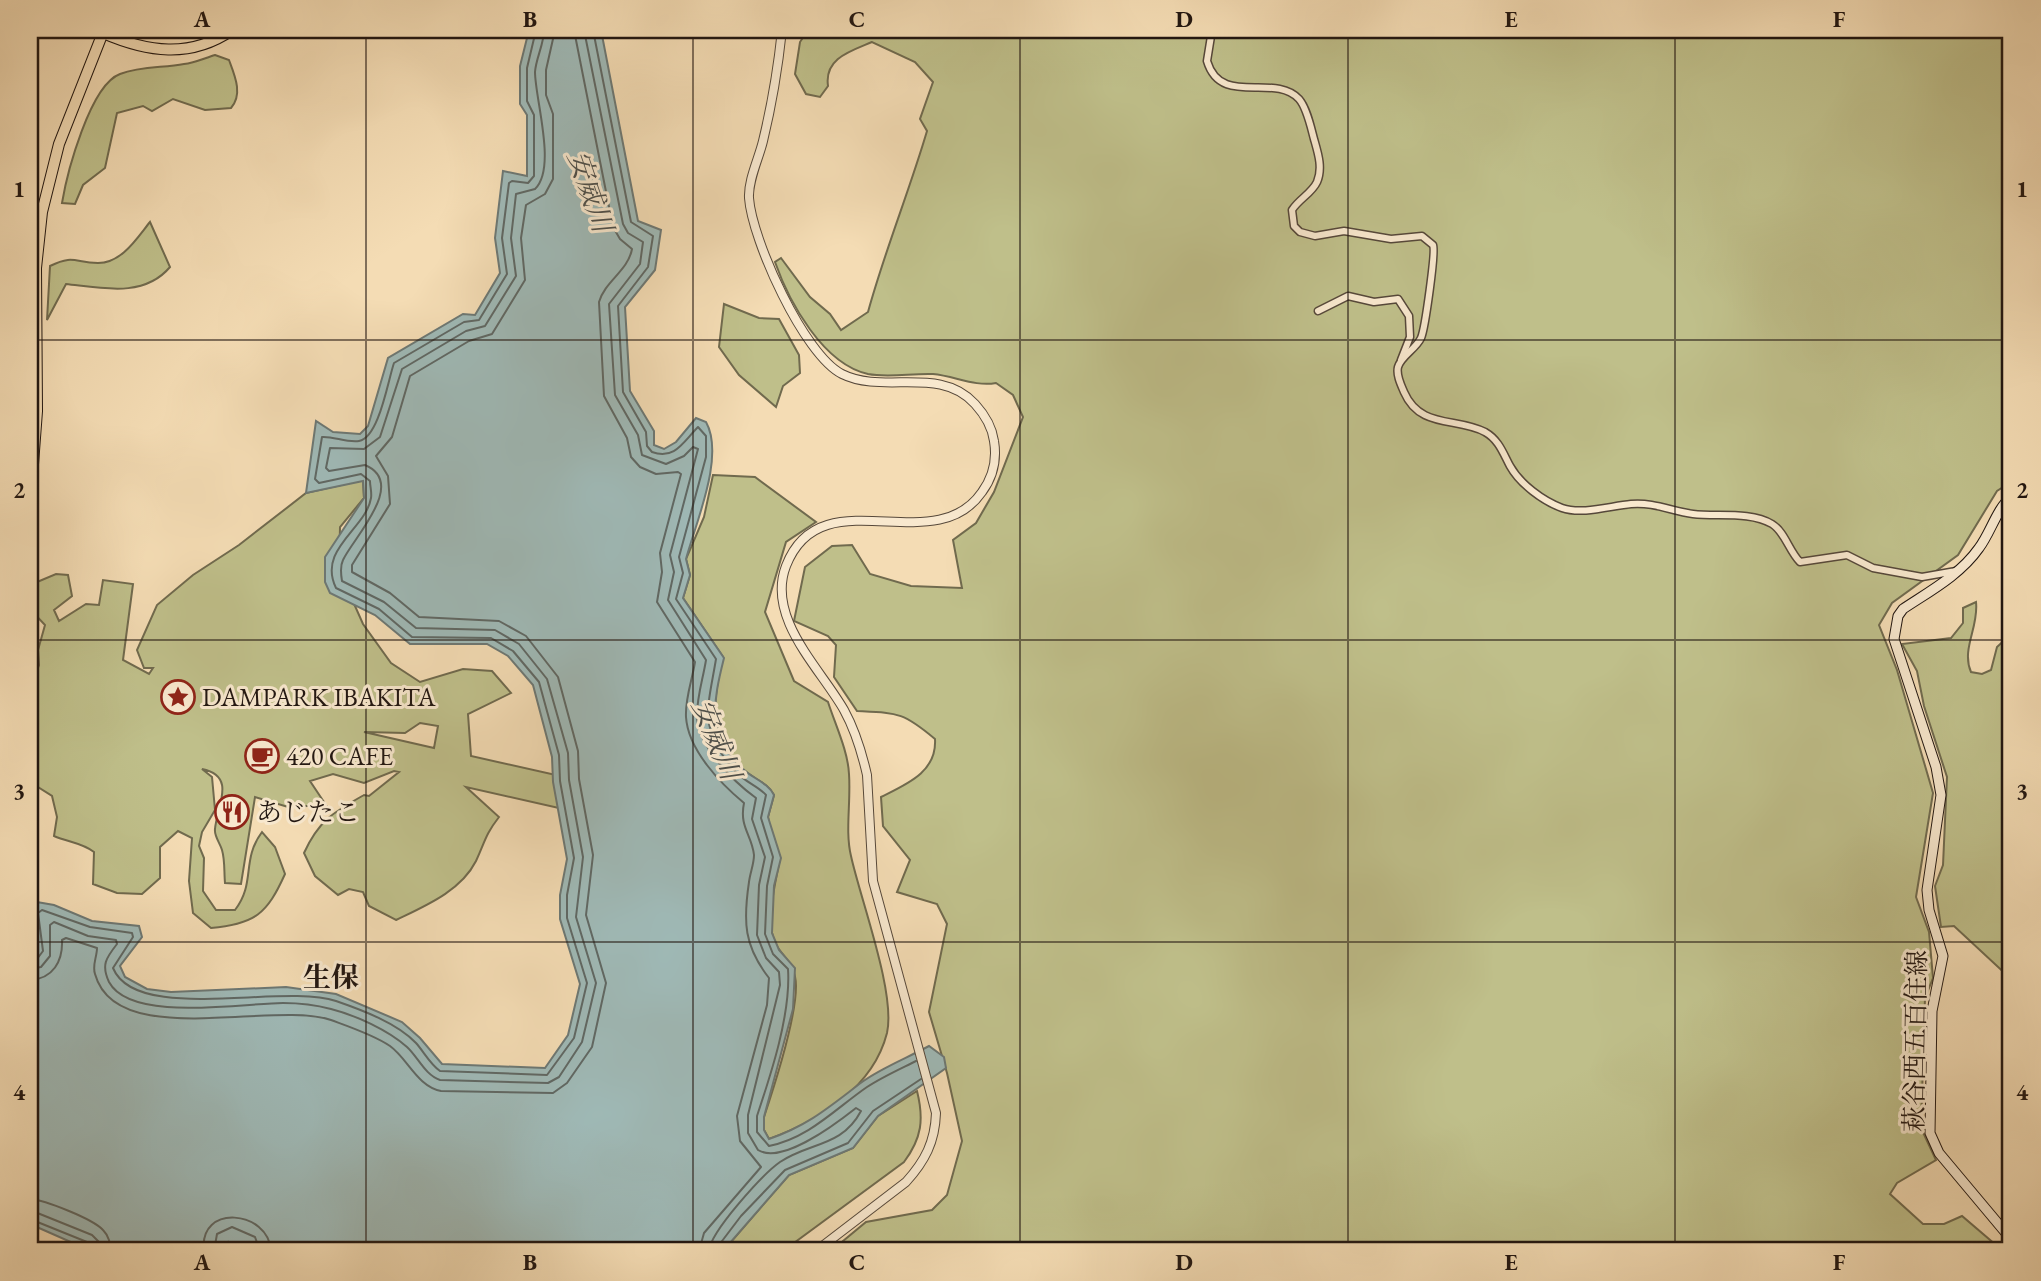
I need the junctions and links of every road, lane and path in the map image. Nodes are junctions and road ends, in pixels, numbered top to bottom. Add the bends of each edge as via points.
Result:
1 (232, 30) edge
2 (782, 30) edge
3 (1212, 30) edge
4 (104, 32) edge
5 (1318, 311) dead end
6 (1401, 360) junction
7 (32, 386) edge
8 (2011, 497) edge
9 (30, 504) edge
10 (1957, 571) junction
11 (2011, 1239) edge
12 (816, 1251) edge

1 - 4 main road via 203,45 164,51 127,43
2 - 12 street via 776,87 749,194 756,235 790,307 817,354 842,374 862,381 927,382 971,398 990,423 995,460 975,501 948,519 836,522 809,535 797,547 783,577 784,610 791,627 854,731 867,775 873,881 935,1101 934,1138 917,1170
3 - 6 street via 1207,61 1222,82 1240,89 1290,93 1301,103 1318,155 1319,176 1293,210 1294,226 1300,232 1315,236 1344,231 1391,239 1422,236 1433,245 1424,330 1416,347
4 - 7 main road via 71,110 46,190 36,268
5 - 6 street via 1348,296 1374,302 1398,299 1409,316 1410,337
6 - 10 street via 1399,380 1413,408 1439,422 1488,433 1523,483 1561,508 1581,511 1659,504 1690,513 1752,518 1773,524 1800,562 1847,555 1873,568 1922,578
7 - 9 main road
8 - 10 main road, 萩谷西五百住線 via 1980,547
10 - 11 main road, 萩谷西五百住線 via 1903,609 1894,627 1941,795 1927,890 1943,956 1932,1011 1930,1133 1939,1153

